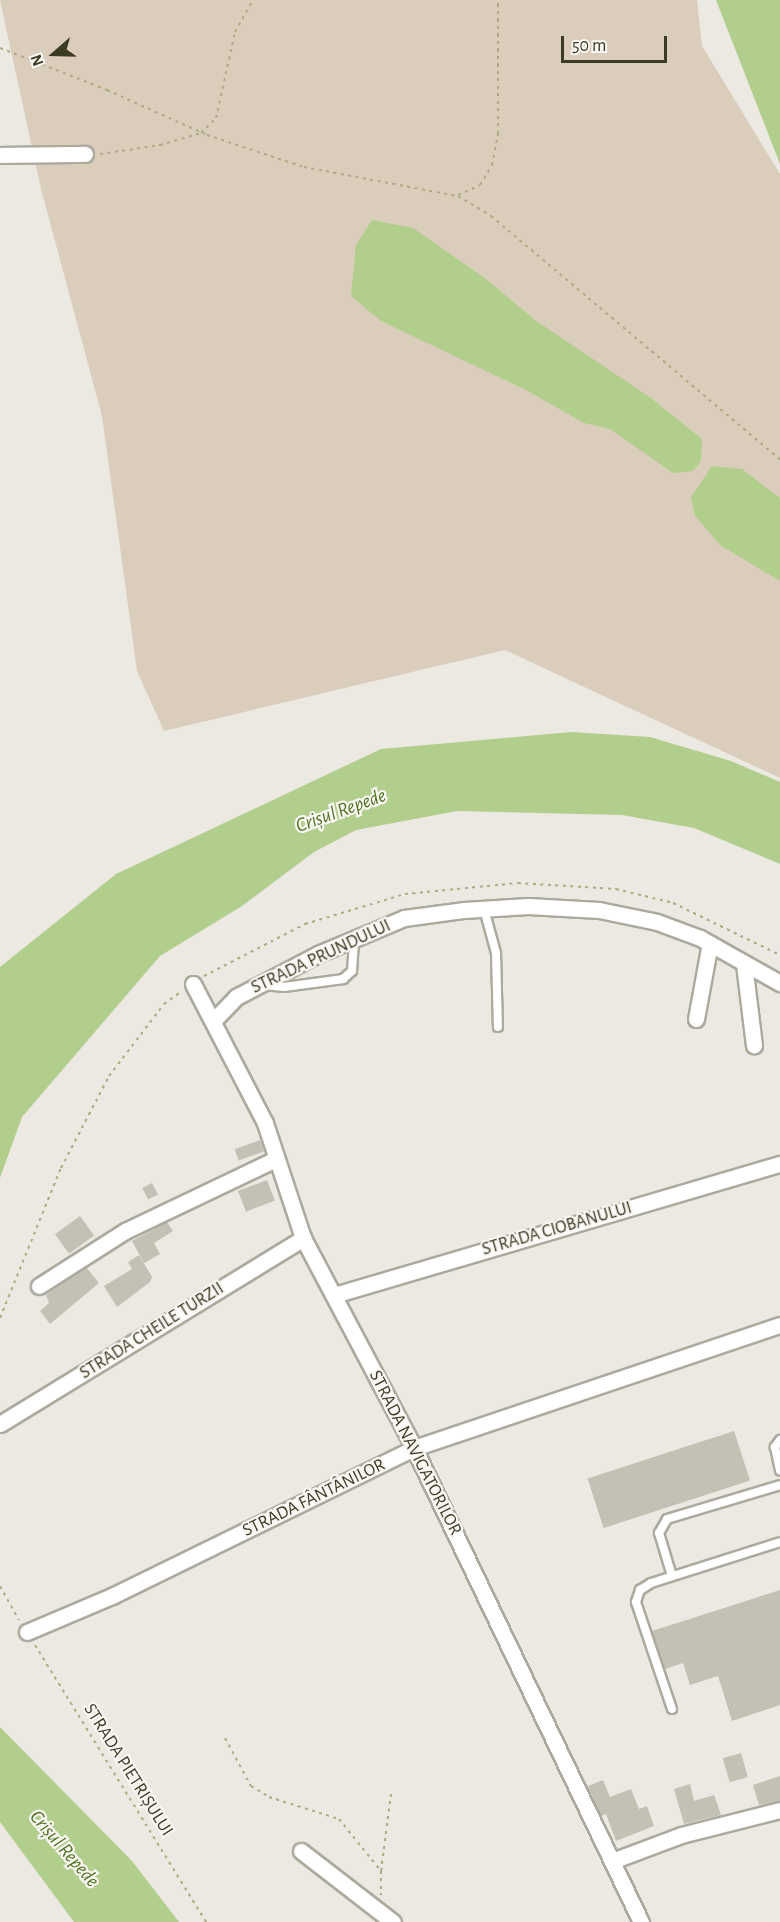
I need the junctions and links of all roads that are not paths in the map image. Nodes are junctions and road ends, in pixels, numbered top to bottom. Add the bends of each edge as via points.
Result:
1 (85, 154) road end
2 (0, 155) edge
3 (484, 909) junction
4 (354, 939) junction
5 (710, 943) junction
6 (744, 964) junction
7 (780, 983) edge
8 (193, 984) road end
9 (262, 985) junction
10 (696, 1019) dead end
11 (214, 1020) junction
12 (498, 1027) dead end
13 (754, 1045) dead end
14 (276, 1159) junction
15 (780, 1164) edge
16 (303, 1238) junction
17 (39, 1286) dead end
18 (334, 1294) junction
19 (780, 1325) edge
20 (0, 1424) edge
21 (780, 1440) edge
22 (414, 1448) junction
23 (780, 1470) edge
24 (780, 1485) edge
25 (780, 1542) edge
26 (672, 1576) junction
27 (27, 1632) road end
28 (672, 1709) dead end
29 (780, 1810) edge
30 (301, 1851) dead end
31 (612, 1861) junction
32 (388, 1919) edge
33 (641, 1922) edge

1 - 2 street
3 - 4 street, STRADA PRUNDULUI via 404,918
3 - 5 street, STRADA PRUNDULUI via 528,906 599,910 657,922
3 - 12 lane via 496,954
4 - 9 street, STRADA PRUNDULUI
4 - 9 lane via 352,971 343,980 284,987
5 - 6 street, STRADA PRUNDULUI
5 - 10 street
6 - 7 street, STRADA PRUNDULUI
6 - 13 street
8 - 11 street, STRADA NAVIGATORILOR
9 - 11 street, STRADA PRUNDULUI via 236,997
11 - 14 street, STRADA NAVIGATORILOR via 265,1123
14 - 16 street, STRADA NAVIGATORILOR
14 - 17 street via 125,1231
15 - 18 street, STRADA CIOBANULUI
16 - 18 street, STRADA NAVIGATORILOR
16 - 20 street, STRADA CHEILE TURZII
18 - 22 street, STRADA NAVIGATORILOR
19 - 22 street, STRADA FÂNTÂNILOR
21 - 23 lane via 775,1447
22 - 27 street, STRADA FÂNTÂNILOR via 112,1596
22 - 31 street, STRADA NAVIGATORILOR
24 - 26 lane via 667,1519 659,1533
25 - 26 lane
26 - 28 lane via 640,1590 636,1602
29 - 31 street via 681,1835
30 - 32 street
31 - 33 street, STRADA NAVIGATORILOR

